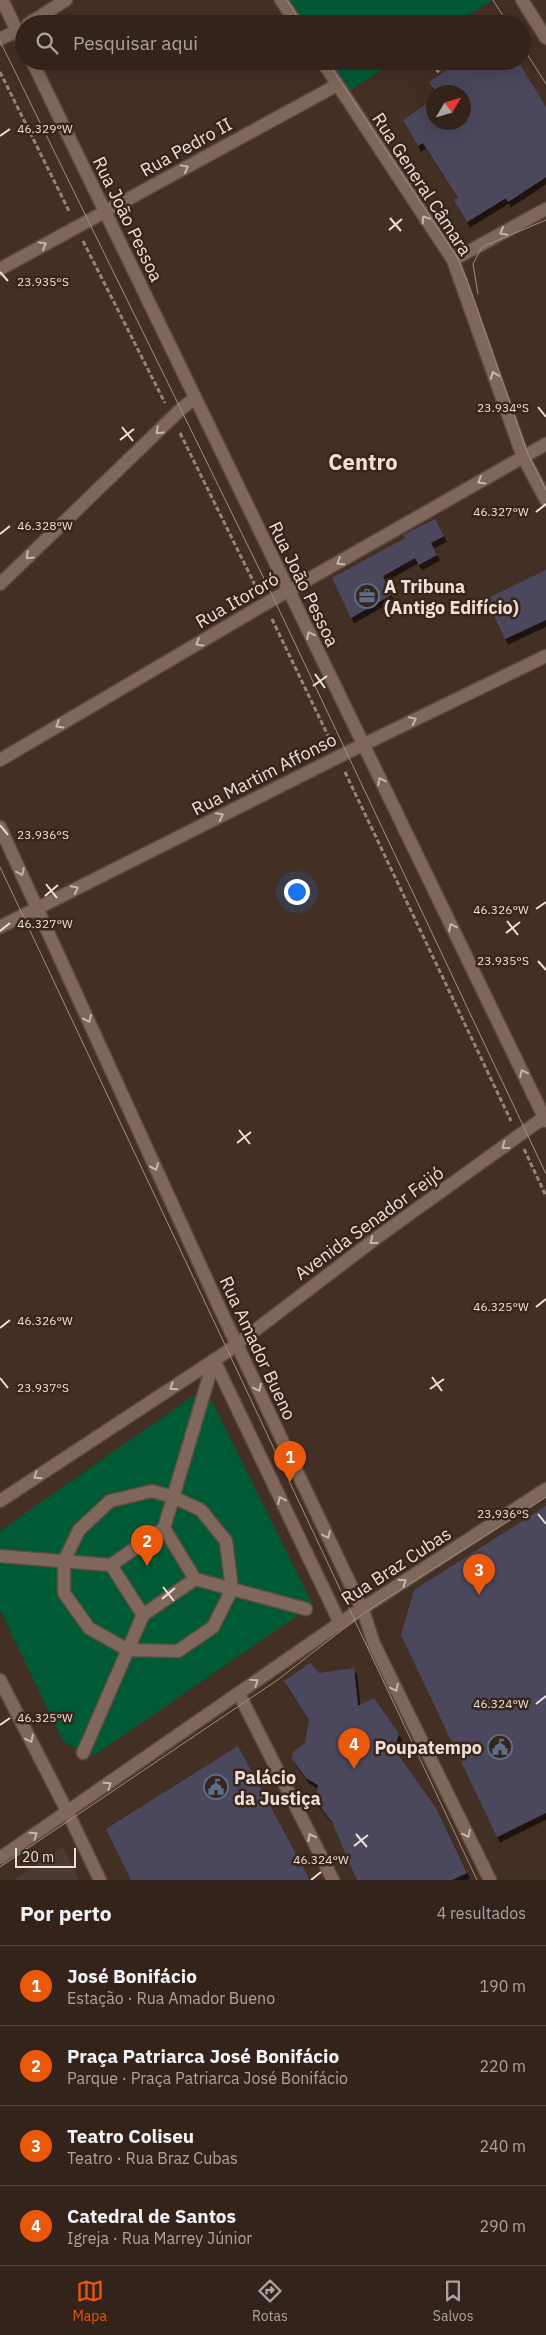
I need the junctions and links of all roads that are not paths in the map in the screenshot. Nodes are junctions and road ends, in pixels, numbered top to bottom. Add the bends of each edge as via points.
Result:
1 (2, 0) edge
2 (66, 0) edge
3 (281, 0) edge
4 (522, 0) edge
5 (42, 15) edge
6 (291, 15) edge
7 (15, 21) edge
8 (15, 32) edge
9 (546, 38) edge
10 (0, 39) edge
11 (36, 70) edge
12 (328, 70) edge
13 (337, 85) junction
14 (546, 209) edge
15 (104, 212) junction
16 (452, 260) junction
17 (0, 269) edge
18 (195, 398) junction
19 (546, 444) edge
20 (523, 457) junction
21 (546, 500) edge
22 (0, 584) edge
23 (288, 591) junction
24 (546, 656) edge
25 (363, 744) junction
26 (0, 760) edge
27 (0, 828) edge
28 (37, 908) junction
29 (0, 927) edge
30 (545, 1118) edge
31 (237, 1344) junction
32 (214, 1360) junction
33 (546, 1489) edge
34 (173, 1497) junction
35 (0, 1501) edge
36 (164, 1528) junction
37 (0, 1556) edge
38 (64, 1561) junction
39 (111, 1565) junction
40 (195, 1579) junction
41 (232, 1589) junction
42 (306, 1609) dead end
43 (362, 1609) junction
44 (144, 1615) junction
45 (340, 1623) junction
46 (128, 1650) junction
47 (0, 1680) edge
48 (239, 1694) junction
49 (83, 1753) dead end
50 (68, 1812) junction
51 (0, 1858) edge
52 (100, 1880) edge
53 (333, 1880) edge
54 (490, 1880) edge

1 - 7 street
2 - 5 street
3 - 6 street
4 - 9 street
8 - 10 street
11 - 15 street, Rua João Pessoa
12 - 13 street, Rua General Câmara
15 -> 13 street, Rua Pedro II
16 -> 13 street, Rua General Câmara
14 -> 16 street
17 -> 15 street, Rua Pedro II
15 - 18 street, Rua João Pessoa
20 -> 16 street, Rua General Câmara
18 -> 22 street
18 - 23 street, Rua João Pessoa
19 - 20 street, Rua Itororó
20 - 21 street, Rua General Câmara
20 -> 23 street, Rua Itororó
25 -> 23 street, Rua João Pessoa
23 -> 26 street, Rua Itororó
25 -> 24 street, Rua Martim Affonso
28 -> 25 street, Rua Martim Affonso
30 -> 25 street, Rua João Pessoa
27 -> 28 street, Rua Amador Bueno
28 - 29 street, Rua Martim Affonso
28 -> 31 street, Rua Amador Bueno
30 -> 31 street, Avenida Senador Feijó via 374,1239
31 - 32 street, Avenida Senador Feijó
31 -> 43 street, Rua Amador Bueno
32 - 34 street
32 -> 35 street, Avenida Senador Feijó
45 -> 32 street
43 -> 33 street, Rua Braz Cubas
34 - 36 street
34 - 38 street via 152,1491 110,1501 79,1530
34 - 41 street via 201,1510 226,1540
36 - 39 street
36 - 40 street
37 - 38 street
38 - 39 street
38 - 46 street via 64,1593 89,1628
39 - 44 street
40 - 41 street
40 - 44 street
41 - 42 street
41 - 46 street via 212,1627 178,1651
43 - 45 street, Rua Braz Cubas
43 -> 54 street, Rua Amador Bueno via 374,1644
44 - 46 street
48 -> 45 street, Rua Braz Cubas
46 - 49 street
47 -> 50 street
50 -> 48 street, Rua Braz Cubas
53 -> 48 street
51 -> 50 street
50 - 52 street

